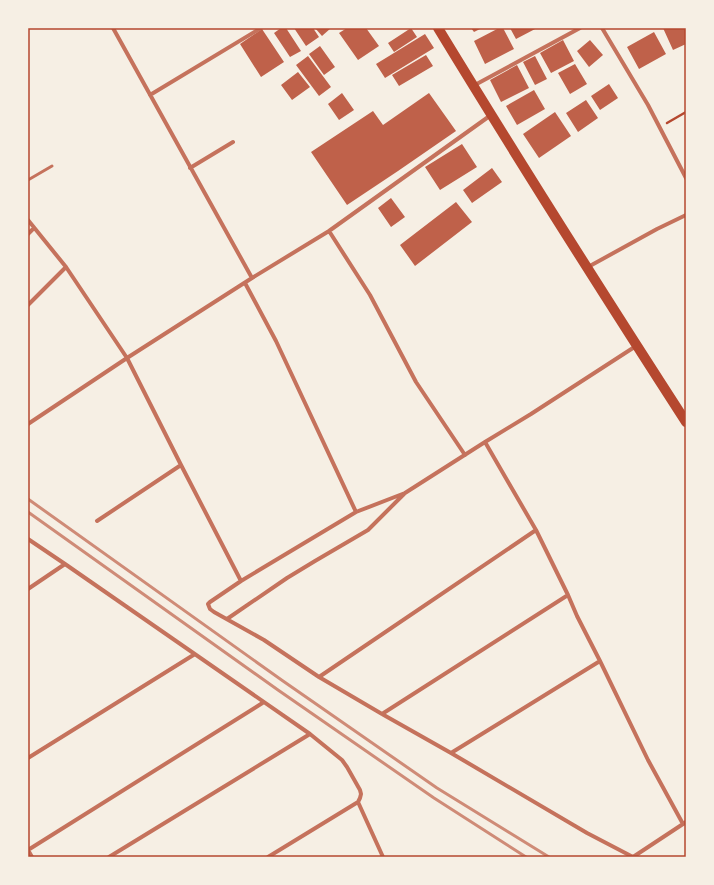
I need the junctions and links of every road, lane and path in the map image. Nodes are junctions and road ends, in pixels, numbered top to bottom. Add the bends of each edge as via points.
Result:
1 (113, 28) edge
2 (261, 28) edge
3 (438, 28) edge
4 (580, 28) edge
5 (602, 28) edge
6 (473, 86) junction
7 (150, 95) junction
8 (686, 112) edge
9 (491, 115) junction
10 (660, 127) junction
11 (233, 142) dead end
12 (52, 166) dead end
13 (190, 168) junction
14 (686, 178) edge
15 (28, 180) edge
16 (686, 215) edge
17 (28, 220) edge
18 (34, 228) junction
19 (329, 231) junction
20 (28, 234) edge
21 (66, 267) junction
22 (587, 267) junction
23 (252, 278) junction
24 (245, 283) junction
25 (28, 305) edge
26 (636, 346) junction
27 (127, 358) junction
28 (686, 422) edge
29 (28, 424) edge
30 (485, 442) junction
31 (465, 455) junction
32 (181, 465) junction
33 (405, 493) junction
34 (356, 512) junction
35 (97, 521) dead end
36 (536, 530) junction
37 (28, 539) edge
38 (65, 564) junction
39 (241, 581) junction
40 (28, 589) edge
41 (568, 595) junction
42 (227, 619) junction
43 (195, 654) junction
44 (600, 661) junction
45 (319, 677) junction
46 (264, 702) junction
47 (382, 714) junction
48 (310, 734) junction
49 (451, 753) junction
50 (28, 758) edge
51 (358, 802) junction
52 (684, 823) edge
53 (32, 857) edge
54 (109, 857) edge
55 (268, 857) edge
56 (383, 857) edge

1 - 7 street
2 - 7 street
3 - 6 main road
4 - 6 street
5 - 10 street
6 - 9 main road
7 - 13 street
8 - 10 path
9 - 19 street
9 - 22 main road
10 - 14 street
11 - 13 street
12 - 15 lane
13 - 23 street
16 - 22 street
17 - 18 street
18 - 20 street
18 - 21 street
19 - 23 street
19 - 31 street via 370,295 416,382
21 - 25 street
21 - 27 street
22 - 26 main road
23 - 24 street
24 - 27 street
24 - 34 street via 276,341
26 - 28 main road
26 - 30 street
27 - 29 street
27 - 32 street
30 - 31 street
30 - 36 street
31 - 33 street
32 - 35 street
32 - 39 street
33 - 34 street
33 - 42 street via 368,530 287,578
34 - 39 street
36 - 41 street
36 - 45 street
37 - 38 street
38 - 40 street
38 - 43 street
39 - 42 street via 208,604 210,609
41 - 44 street
41 - 47 street
42 - 45 street
43 - 46 street
43 - 50 street
44 - 49 street
44 - 52 street via 648,760
45 - 47 street
46 - 48 street
46 - 53 street via 28,850
47 - 49 street
48 - 51 street via 347,767 360,790
48 - 54 street
49 - 52 street via 633,857
51 - 55 street
51 - 56 street

